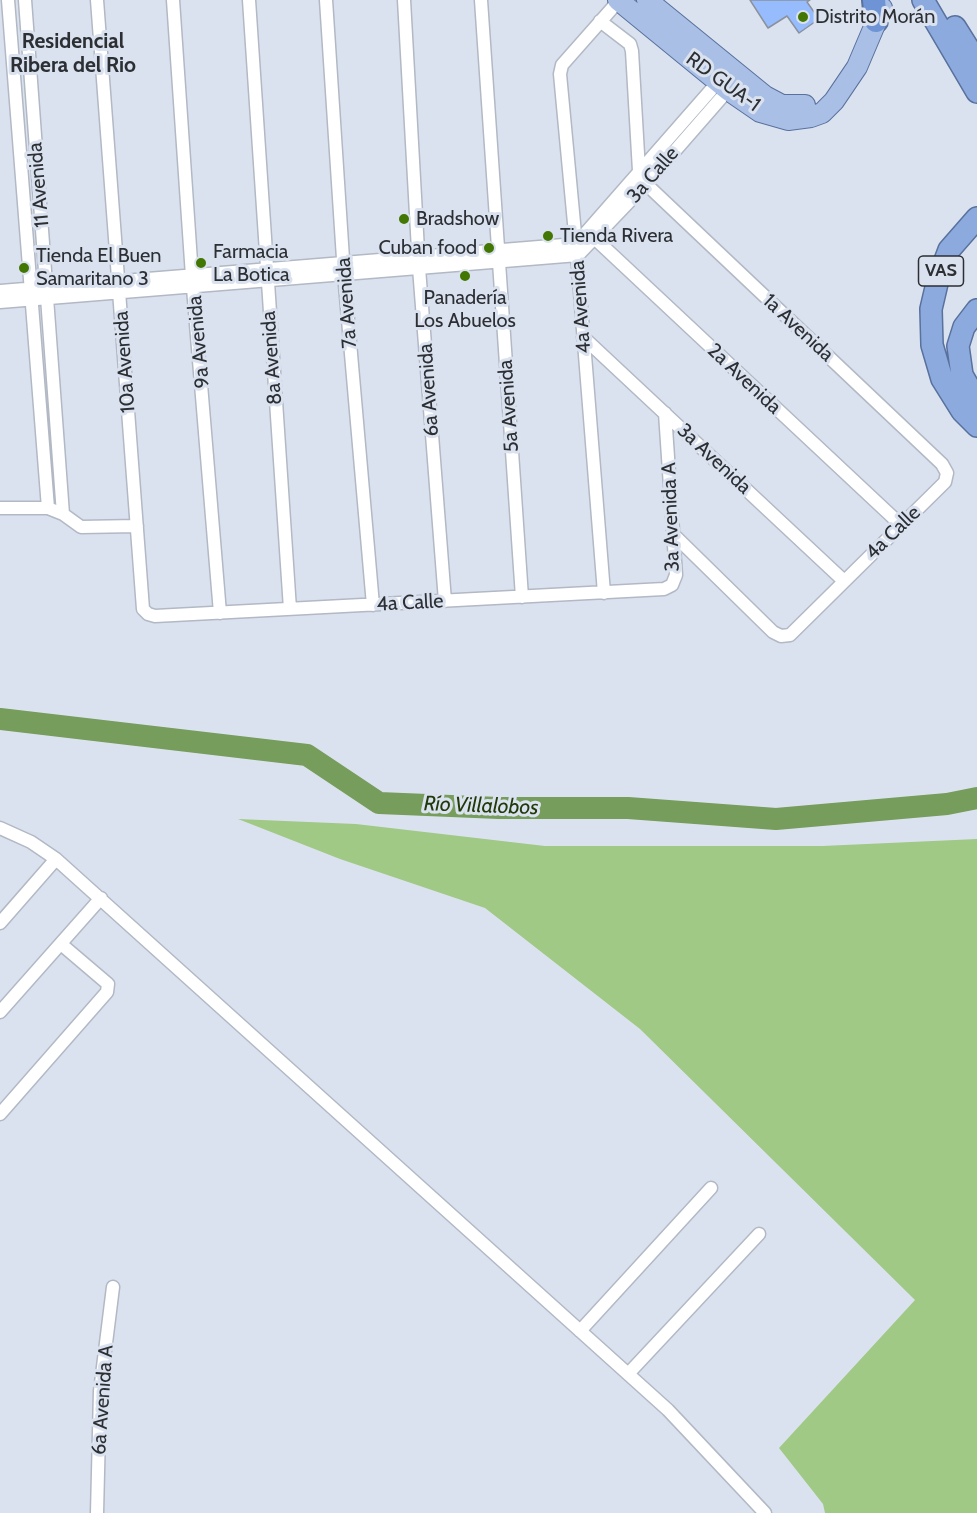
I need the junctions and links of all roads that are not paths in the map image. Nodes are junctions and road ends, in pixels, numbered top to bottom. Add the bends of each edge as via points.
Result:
1 (8, 0) edge
2 (25, 0) edge
3 (97, 0) edge
4 (173, 0) edge
5 (249, 0) edge
6 (326, 0) edge
7 (404, 0) edge
8 (481, 0) edge
9 (647, 0) edge
10 (922, 0) edge
11 (938, 0) edge
12 (615, 1) edge
13 (878, 7) edge
14 (600, 21) junction
15 (673, 21) junction
16 (966, 54) edge
17 (722, 61) junction
18 (722, 85) junction
19 (756, 89) junction
20 (977, 92) edge
21 (834, 101) junction
22 (639, 171) junction
23 (646, 184) junction
24 (977, 218) edge
25 (591, 236) junction
26 (577, 250) junction
27 (499, 256) junction
28 (419, 262) junction
29 (344, 269) junction
30 (267, 275) junction
31 (193, 281) junction
32 (119, 287) junction
33 (0, 291) edge
34 (48, 293) junction
35 (32, 294) junction
36 (0, 302) edge
37 (977, 310) edge
38 (583, 337) junction
39 (977, 401) edge
40 (665, 414) junction
41 (977, 426) edge
42 (947, 473) joint
43 (0, 508) edge
44 (48, 508) junction
45 (63, 514) junction
46 (901, 525) junction
47 (137, 526) junction
48 (674, 535) junction
49 (844, 581) junction
50 (672, 585) joint
51 (604, 593) junction
52 (522, 597) junction
53 (445, 601) junction
54 (373, 605) junction
55 (290, 609) junction
56 (220, 613) junction
57 (148, 615) joint
58 (0, 829) edge
59 (57, 859) junction
60 (101, 898) junction
61 (0, 922) edge
62 (61, 944) junction
63 (0, 1012) edge
64 (0, 1114) edge
65 (711, 1188) dead end
66 (759, 1234) dead end
67 (113, 1287) dead end
68 (580, 1331) junction
69 (628, 1374) junction
70 (97, 1513) edge
71 (765, 1513) edge

1 - 35 street, 11 Avenida
2 - 34 street, 11 Avenida
3 - 32 street, 10a Avenida
4 - 31 street, 9a Avenida
5 - 30 street, 8a Avenida
6 - 29 street, 7a Avenida
7 - 28 street, 6a Avenida
8 - 27 street, 5a Avenida
9 - 15 main road, RD GUA-1
10 - 16 highway
11 - 16 highway
12 - 14 street, 4a Avenida
12 - 15 main road via 649,18
12 - 18 main road, RD GUA-1
13 - 21 main road, RD GUA-1 via 857,67
14 - 22 street via 630,45 632,51
14 - 26 street, 4a Avenida via 560,70
15 - 17 main road, RD GUA-1
16 - 20 highway
17 - 18 main road via 726,67
17 - 19 main road, RD GUA-1
18 - 19 main road via 741,82
18 - 21 main road, RD GUA-1 via 760,112 788,120 822,113
18 - 22 street, 3a Calle
18 - 23 street, 3a Calle
19 - 21 main road via 782,105
22 - 23 street, 1a Avenida
22 - 25 street, 3a Calle
23 - 25 street, 3a Calle
23 - 42 street, 1a Avenida via 942,464
24 - 41 highway, VAS via 949,250 931,309 932,345 942,379 962,411
25 - 26 street, 3a Calle
25 - 46 street, 2a Avenida
26 - 27 street
26 - 38 street, 4a Avenida
27 - 28 street
27 - 52 street, 5a Avenida
28 - 29 street
28 - 53 street, 6a Avenida
29 - 30 street
29 - 54 street, 7a Avenida
30 - 31 street
30 - 55 street, 8a Avenida
31 - 32 street
31 - 56 street, 9a Avenida
32 - 34 street
32 - 47 street, 10a Avenida
33 - 35 street
34 - 35 street
34 - 45 street, 11 Avenida
35 - 36 street
35 - 44 street, 11 Avenida
37 - 39 highway, VAS via 964,327 958,346 962,375
38 - 40 street, 3a Avenida
38 - 51 street, 4a Avenida
40 - 48 street, 3a Avenida A
40 - 49 street, 3a Avenida
42 - 46 street, 4a Calle via 945,482
43 - 44 street
44 - 45 street
45 - 47 street via 81,527
46 - 49 street, 4a Calle
47 - 57 street, 10a Avenida via 143,609
48 - 49 street, 4a Calle via 781,636 790,635
48 - 50 street, 3a Avenida A via 676,575
50 - 51 street, 4a Calle via 664,590
51 - 52 street, 4a Calle
52 - 53 street, 4a Calle
53 - 54 street, 4a Calle
54 - 55 street, 4a Calle
55 - 56 street, 4a Calle
56 - 57 street, 4a Calle
58 - 59 street
59 - 60 street
59 - 61 street
60 - 62 street
60 - 68 street
62 - 63 street
62 - 64 street via 108,984 107,992
65 - 68 street
66 - 69 street
67 - 70 street, 6a Avenida A via 100,1391
68 - 69 street
69 - 71 street via 668,1410

